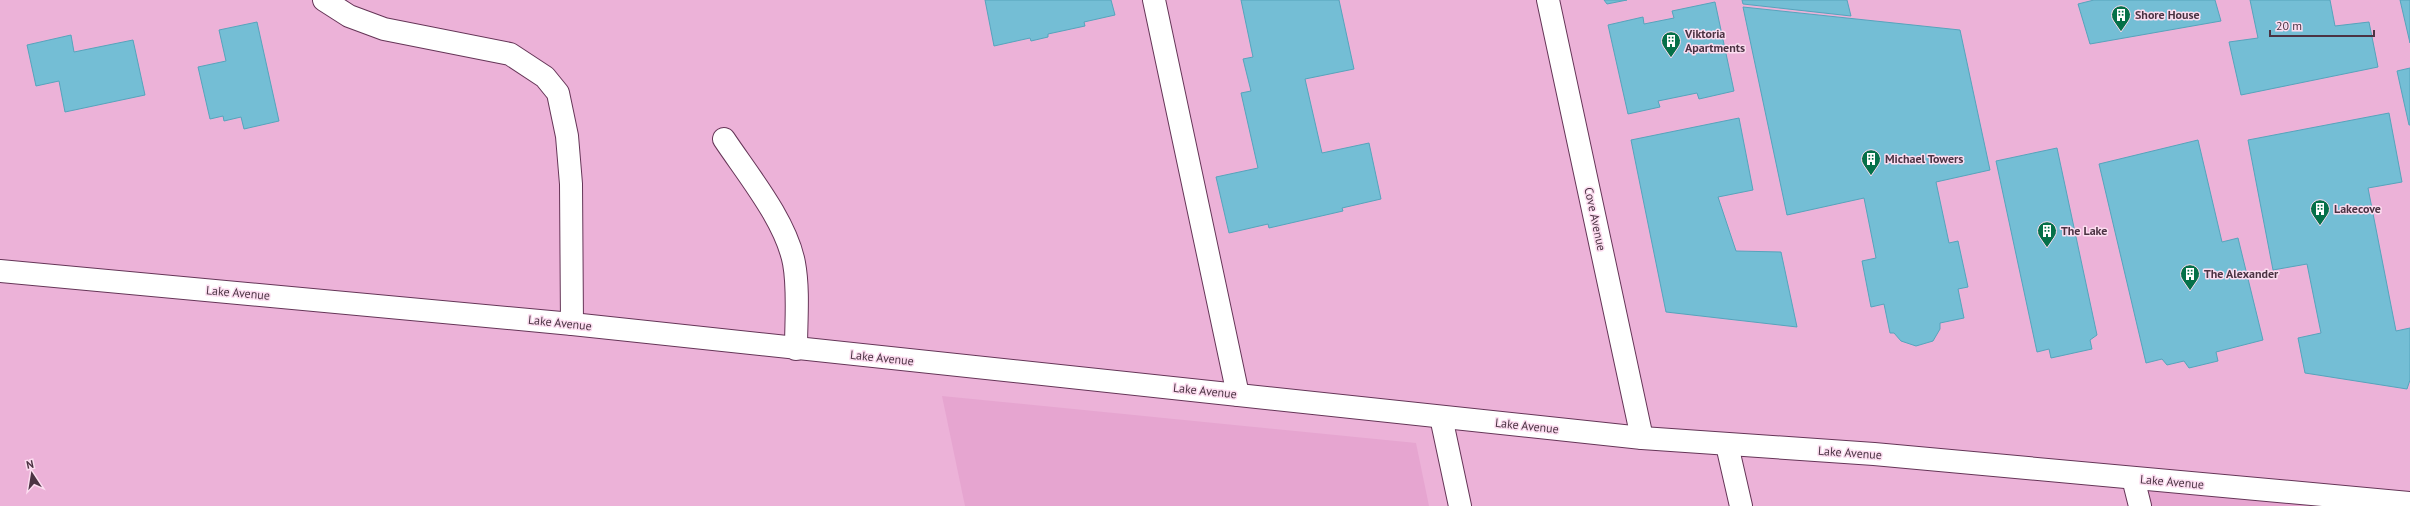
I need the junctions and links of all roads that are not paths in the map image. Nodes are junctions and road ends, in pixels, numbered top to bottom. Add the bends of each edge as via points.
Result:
1 (324, 0) edge
2 (1154, 0) edge
3 (1548, 0) edge
4 (724, 139) dead end
5 (0, 271) edge
6 (572, 324) junction
7 (796, 349) junction
8 (1238, 395) junction
9 (1441, 417) junction
10 (1642, 438) junction
11 (1727, 445) junction
12 (2133, 478) junction
13 (2272, 498) edge
14 (2336, 501) edge
15 (2410, 503) edge
16 (1460, 506) edge
17 (1741, 506) edge
18 (2140, 506) edge

1 - 6 street via 349,16 384,29 510,54 544,77 558,93 567,136 572,184
2 - 8 street
3 - 10 street, Cove Avenue
4 - 7 street via 765,201 790,249 795,271
5 - 6 street, Lake Avenue
6 - 7 street, Lake Avenue
7 - 8 street, Lake Avenue
8 - 9 street, Lake Avenue
9 - 10 street, Lake Avenue
9 - 16 street
10 - 11 street, Lake Avenue
11 - 12 street, Lake Avenue via 1874,454
11 - 17 street
12 - 13 street, Lake Avenue
12 - 18 street
13 - 14 street, Lake Avenue
14 - 15 street, Lake Avenue

